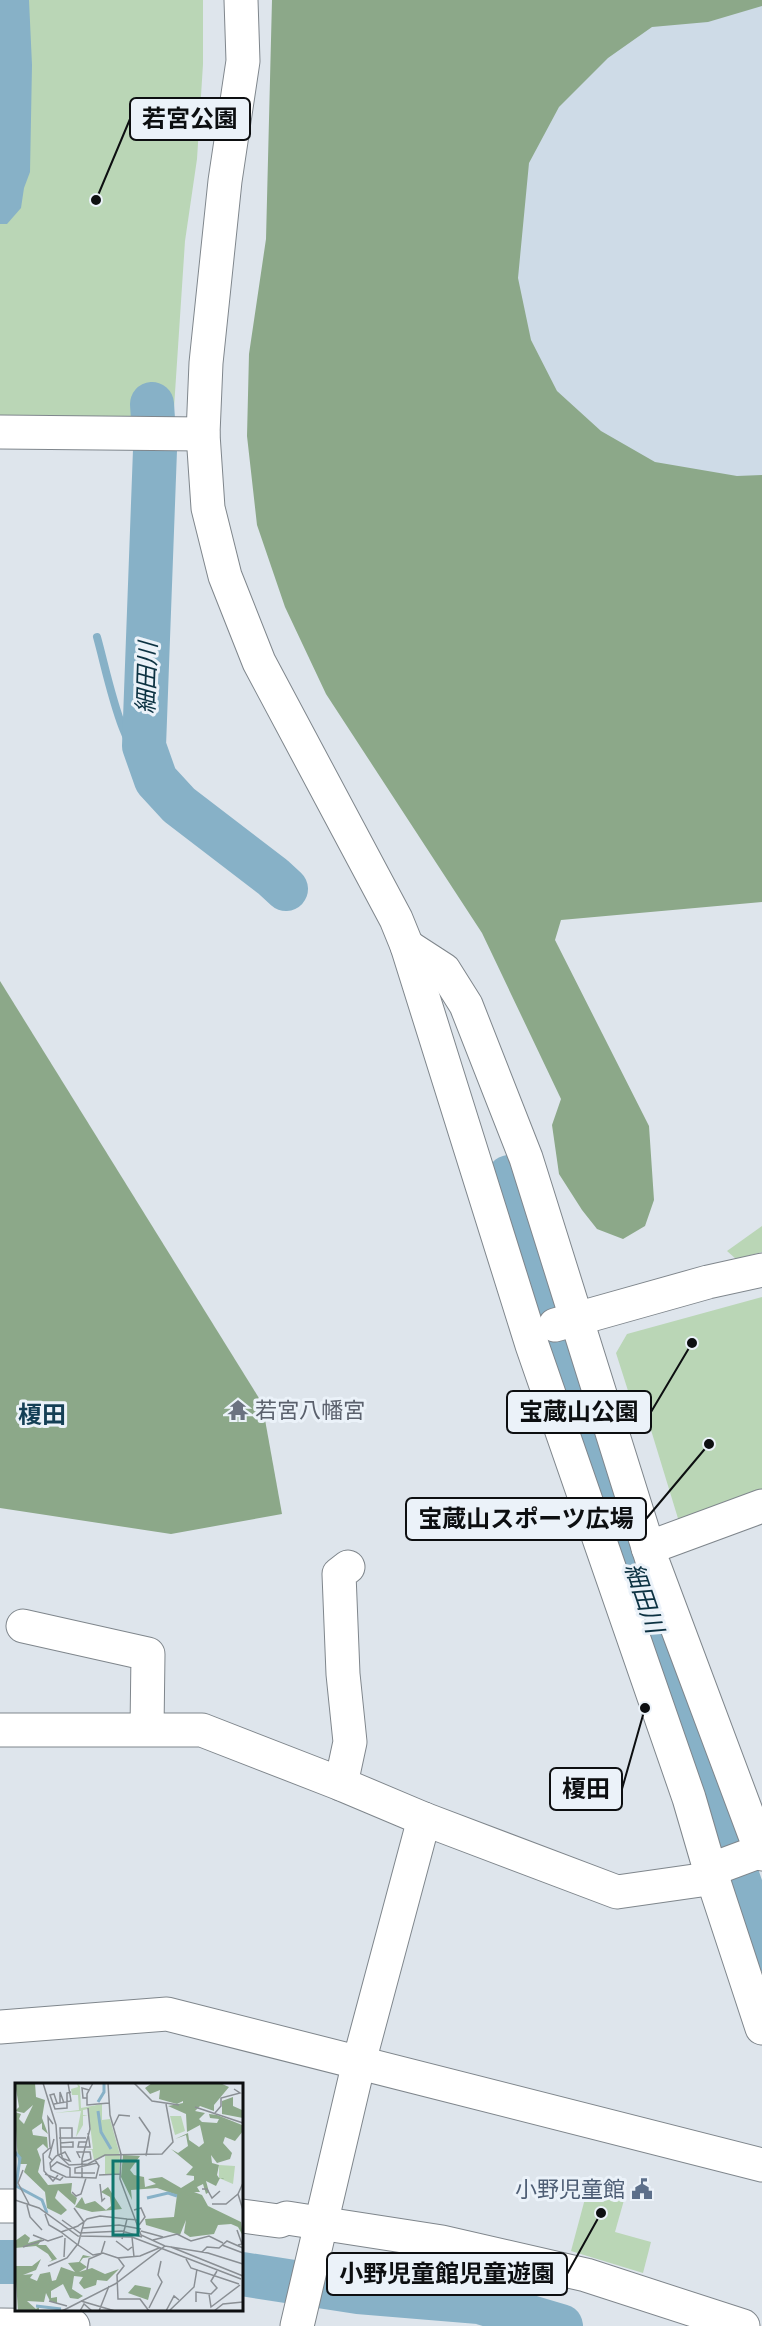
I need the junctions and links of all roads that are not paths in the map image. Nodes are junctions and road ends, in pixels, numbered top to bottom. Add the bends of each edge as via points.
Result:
1 (241, 0) edge
2 (0, 432) edge
3 (203, 434) junction
4 (407, 946) junction
5 (762, 1270) edge
6 (552, 1326) junction
7 (762, 1506) edge
8 (635, 1566) junction
9 (348, 1567) dead end
10 (23, 1626) dead end
11 (147, 1729) junction
12 (0, 1730) edge
13 (341, 1784) junction
14 (424, 1819) junction
15 (741, 1859) edge
16 (0, 2027) edge
17 (762, 2028) edge
18 (359, 2062) junction
19 (762, 2165) edge
20 (243, 2216) edge
21 (318, 2230) junction
22 (0, 2325) edge
23 (73, 2326) edge
24 (297, 2326) edge
25 (743, 2326) edge

1 - 3 street via 243,61 225,181 206,363
2 - 3 street
3 - 4 street via 208,508 225,576 255,652
4 - 6 street
4 - 6 street via 444,970 466,1005 526,1158
5 - 6 street
6 - 8 street
6 - 8 street
7 - 8 street
8 - 15 street
8 - 15 street via 689,1798
9 - 13 street via 339,1574 350,1742
10 - 11 street via 148,1654
11 - 12 street
11 - 13 street via 202,1730
13 - 14 street
14 - 15 street via 617,1892 701,1880
14 - 18 street
15 - 17 street
16 - 18 street via 167,2014
18 - 19 street
18 - 21 street
20 - 21 street via 279,2221 286,2218
21 - 24 street
21 - 25 street via 442,2242 586,2275
22 - 23 street

